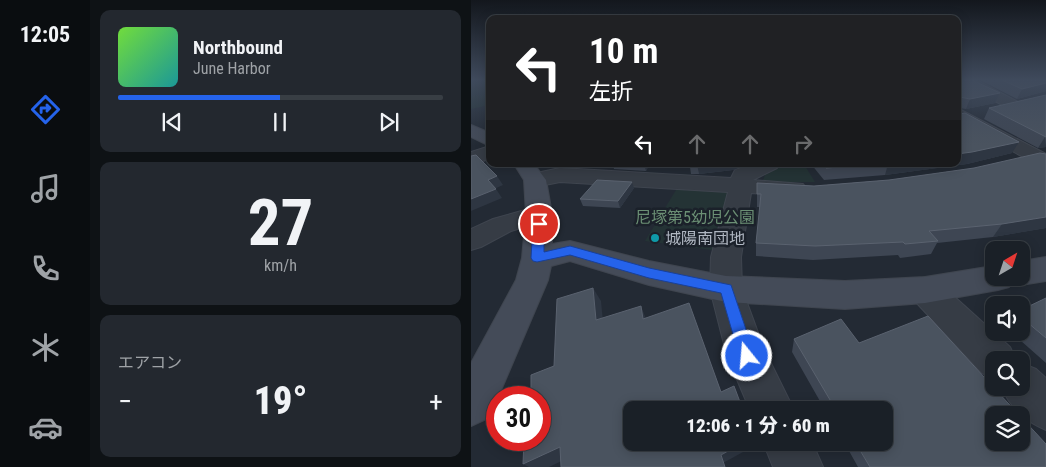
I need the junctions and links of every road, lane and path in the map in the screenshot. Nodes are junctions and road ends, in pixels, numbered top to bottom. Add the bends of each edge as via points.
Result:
1 (1016, 102) edge
2 (961, 116) edge
3 (961, 117) edge
4 (471, 130) edge
5 (486, 138) edge
6 (486, 153) edge
7 (471, 158) edge
8 (1043, 158) edge
9 (1010, 163) edge
10 (761, 167) edge
11 (620, 171) edge
12 (529, 172) edge
13 (738, 175) edge
14 (812, 190) edge
15 (539, 214) junction
16 (483, 231) edge
17 (537, 258) junction
18 (1046, 269) edge
19 (1030, 272) edge
20 (985, 280) edge
21 (726, 289) junction
22 (925, 290) junction
23 (987, 351) edge
24 (1030, 393) edge
25 (768, 401) edge
26 (471, 404) edge
27 (1046, 408) edge
28 (791, 451) edge
29 (798, 467) edge

1 - 2 street via 1021,104
3 - 8 street
4 - 5 street
6 - 7 street
8 - 9 street
10 - 13 street
11 - 12 street via 560,175
11 - 13 street
12 - 15 street
13 - 14 street
13 - 21 street via 726,257
15 - 16 street
15 - 17 street
17 - 21 street via 570,251 649,273
17 - 26 street via 531,280
18 - 19 street
20 - 22 street
21 - 22 street via 845,295
21 - 25 street via 747,356
22 - 23 street
24 - 27 street
28 - 29 street

